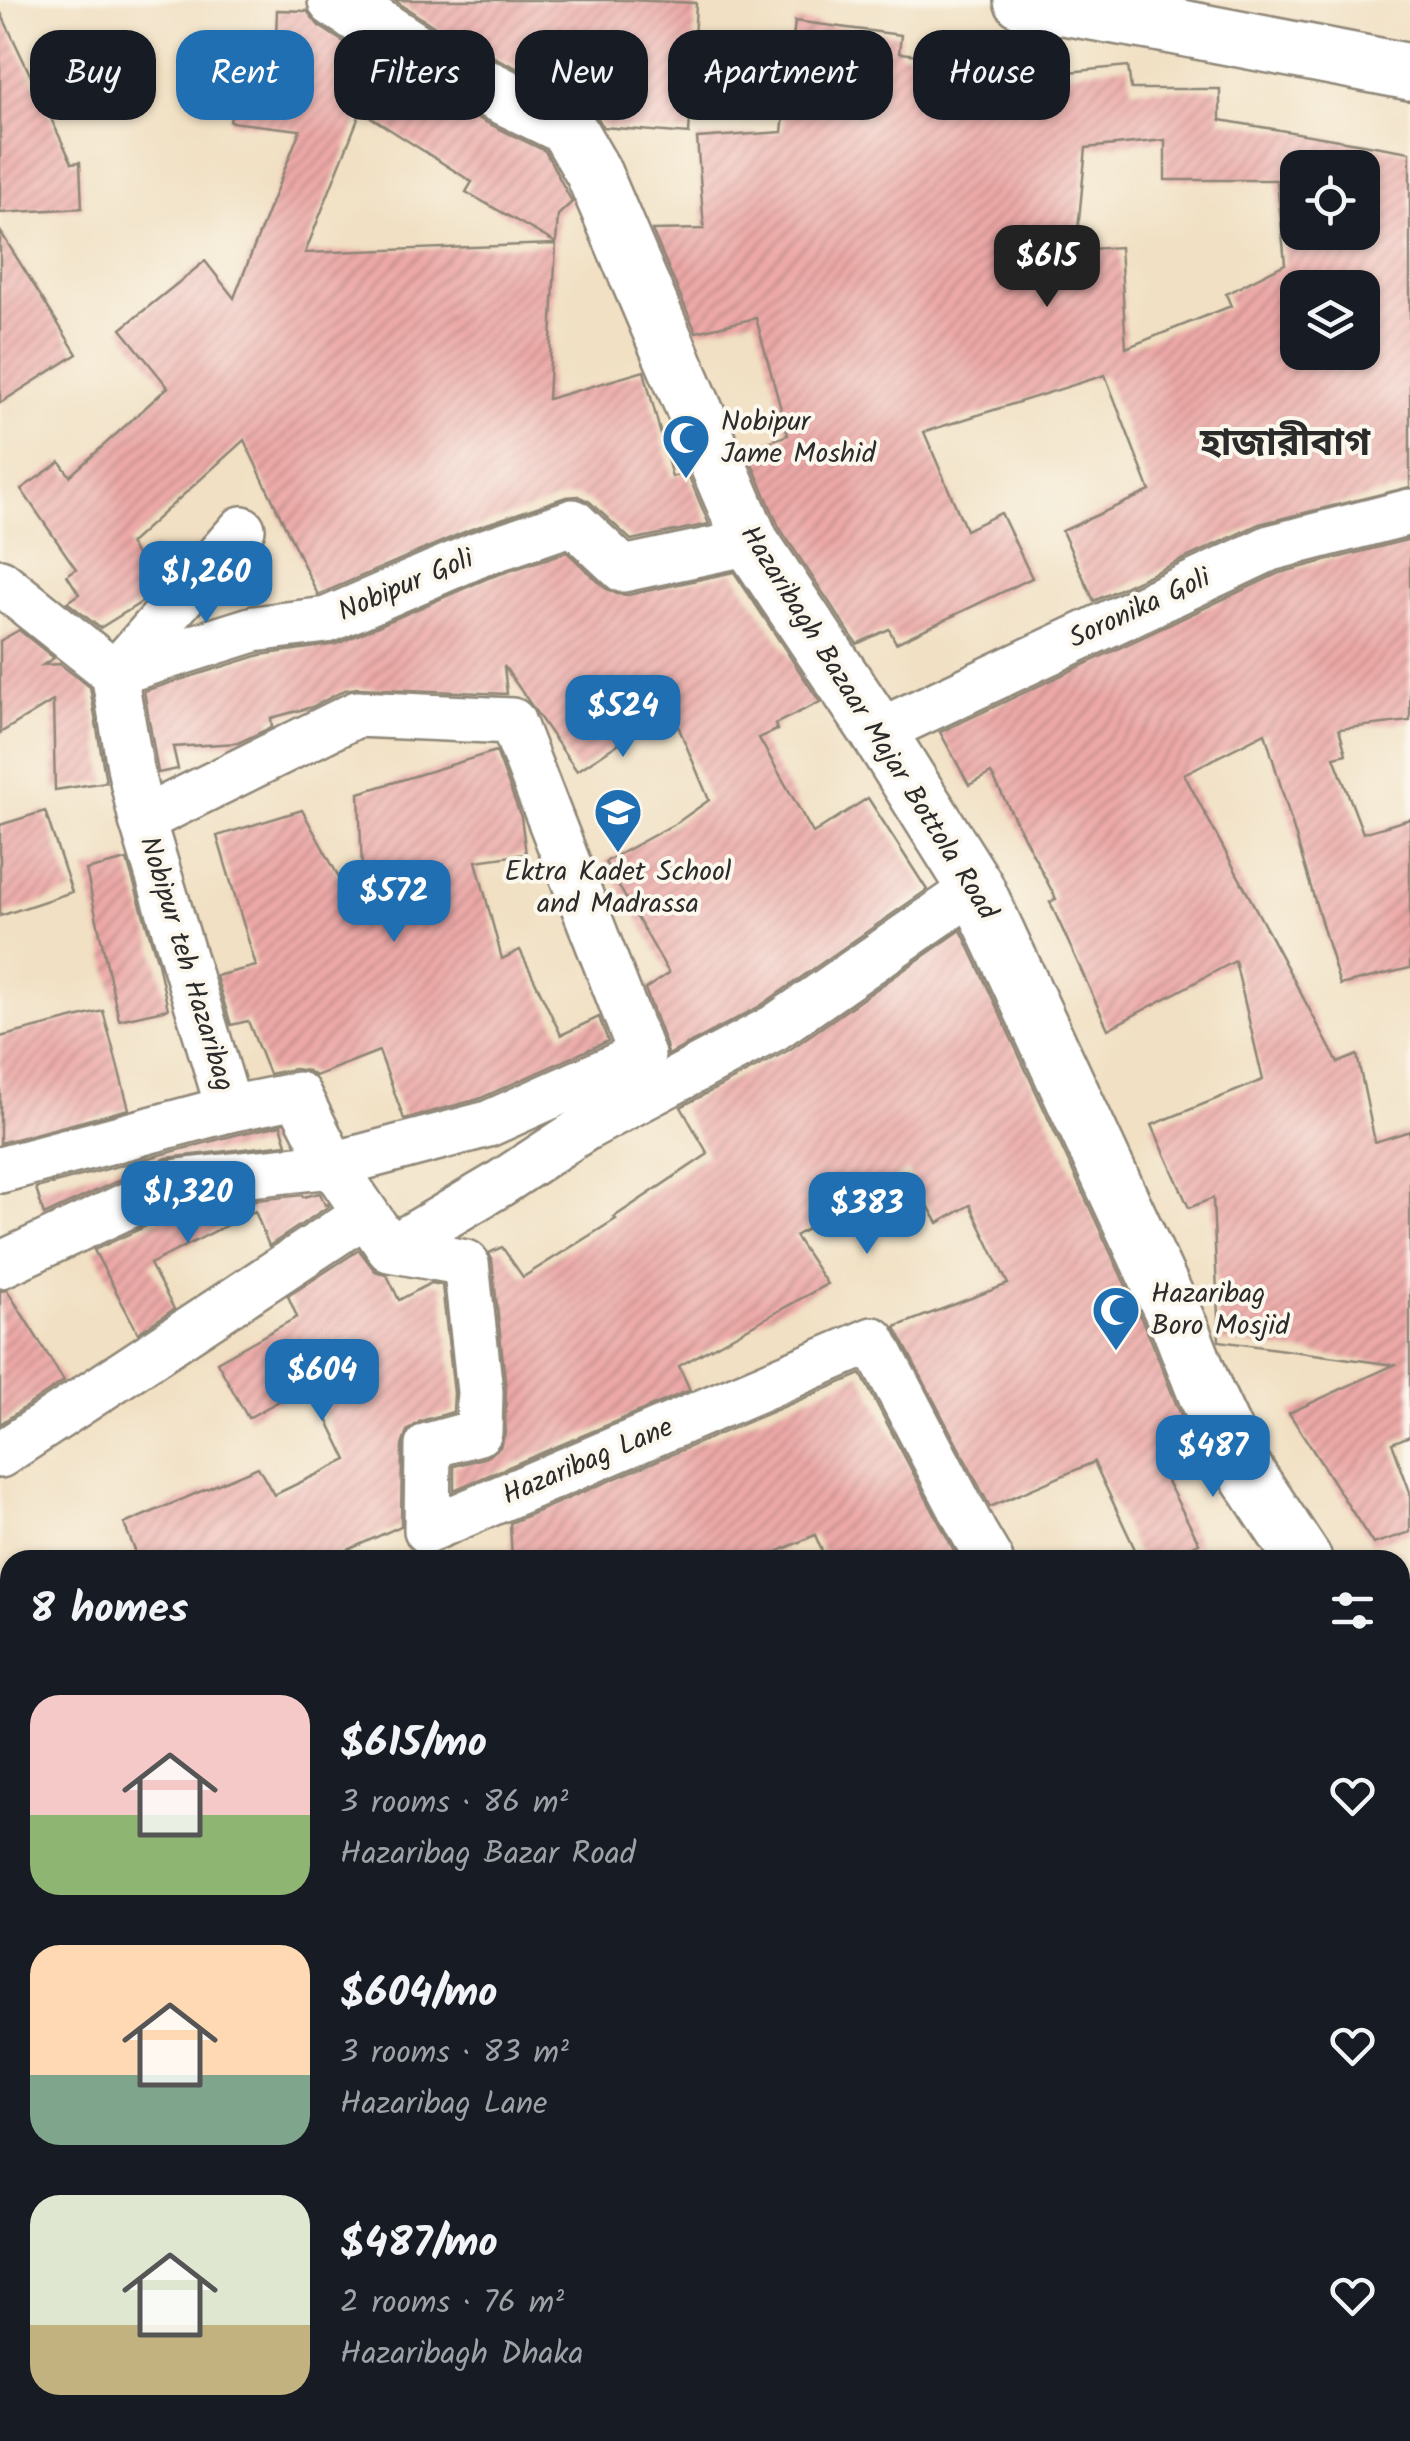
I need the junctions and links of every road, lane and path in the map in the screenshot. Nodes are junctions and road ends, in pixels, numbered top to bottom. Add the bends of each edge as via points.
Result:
1 (336, 0) edge
2 (1022, 0) edge
3 (1410, 72) edge
4 (1410, 512) edge
5 (242, 530) dead end
6 (751, 542) junction
7 (0, 582) edge
8 (114, 673) junction
9 (878, 732) junction
10 (142, 820) junction
11 (976, 888) junction
12 (229, 1109) junction
13 (333, 1165) junction
14 (0, 1170) edge
15 (378, 1231) junction
16 (0, 1265) edge
17 (0, 1454) edge
18 (984, 1550) edge
19 (1297, 1550) edge

1 - 6 street, Hazaribagh Bazaar Majar Bottola Road via 430,60 567,126 593,172
2 - 3 street
4 - 9 street, Soronika Goli via 1270,548
5 - 8 street
6 - 8 street, Nobipur Goli via 624,569 573,522 326,620 254,628
6 - 9 street, Hazaribagh Bazaar Majar Bottola Road
7 - 8 street
8 - 10 street, Nobipur teh Hazaribag
9 - 11 street, Hazaribagh Bazaar Majar Bottola Road
10 - 12 street, Nobipur teh Hazaribag
10 - 13 street, Nobipur teh Hazaribag via 357,714 512,720 642,1056 488,1124
11 - 15 street via 774,1028 585,1128 498,1185
11 - 19 street, Hazaribagh Bazaar Majar Bottola Road via 1236,1458
12 - 13 street, Nobipur teh Hazaribag via 298,1095
12 - 14 street, Nobipur teh Hazaribag
13 - 15 street
13 - 16 street, Nobipur teh Hazaribag via 178,1182
15 - 17 street
15 - 18 street, Hazaribag Lane via 466,1263 479,1432 428,1446 427,1530 874,1340

